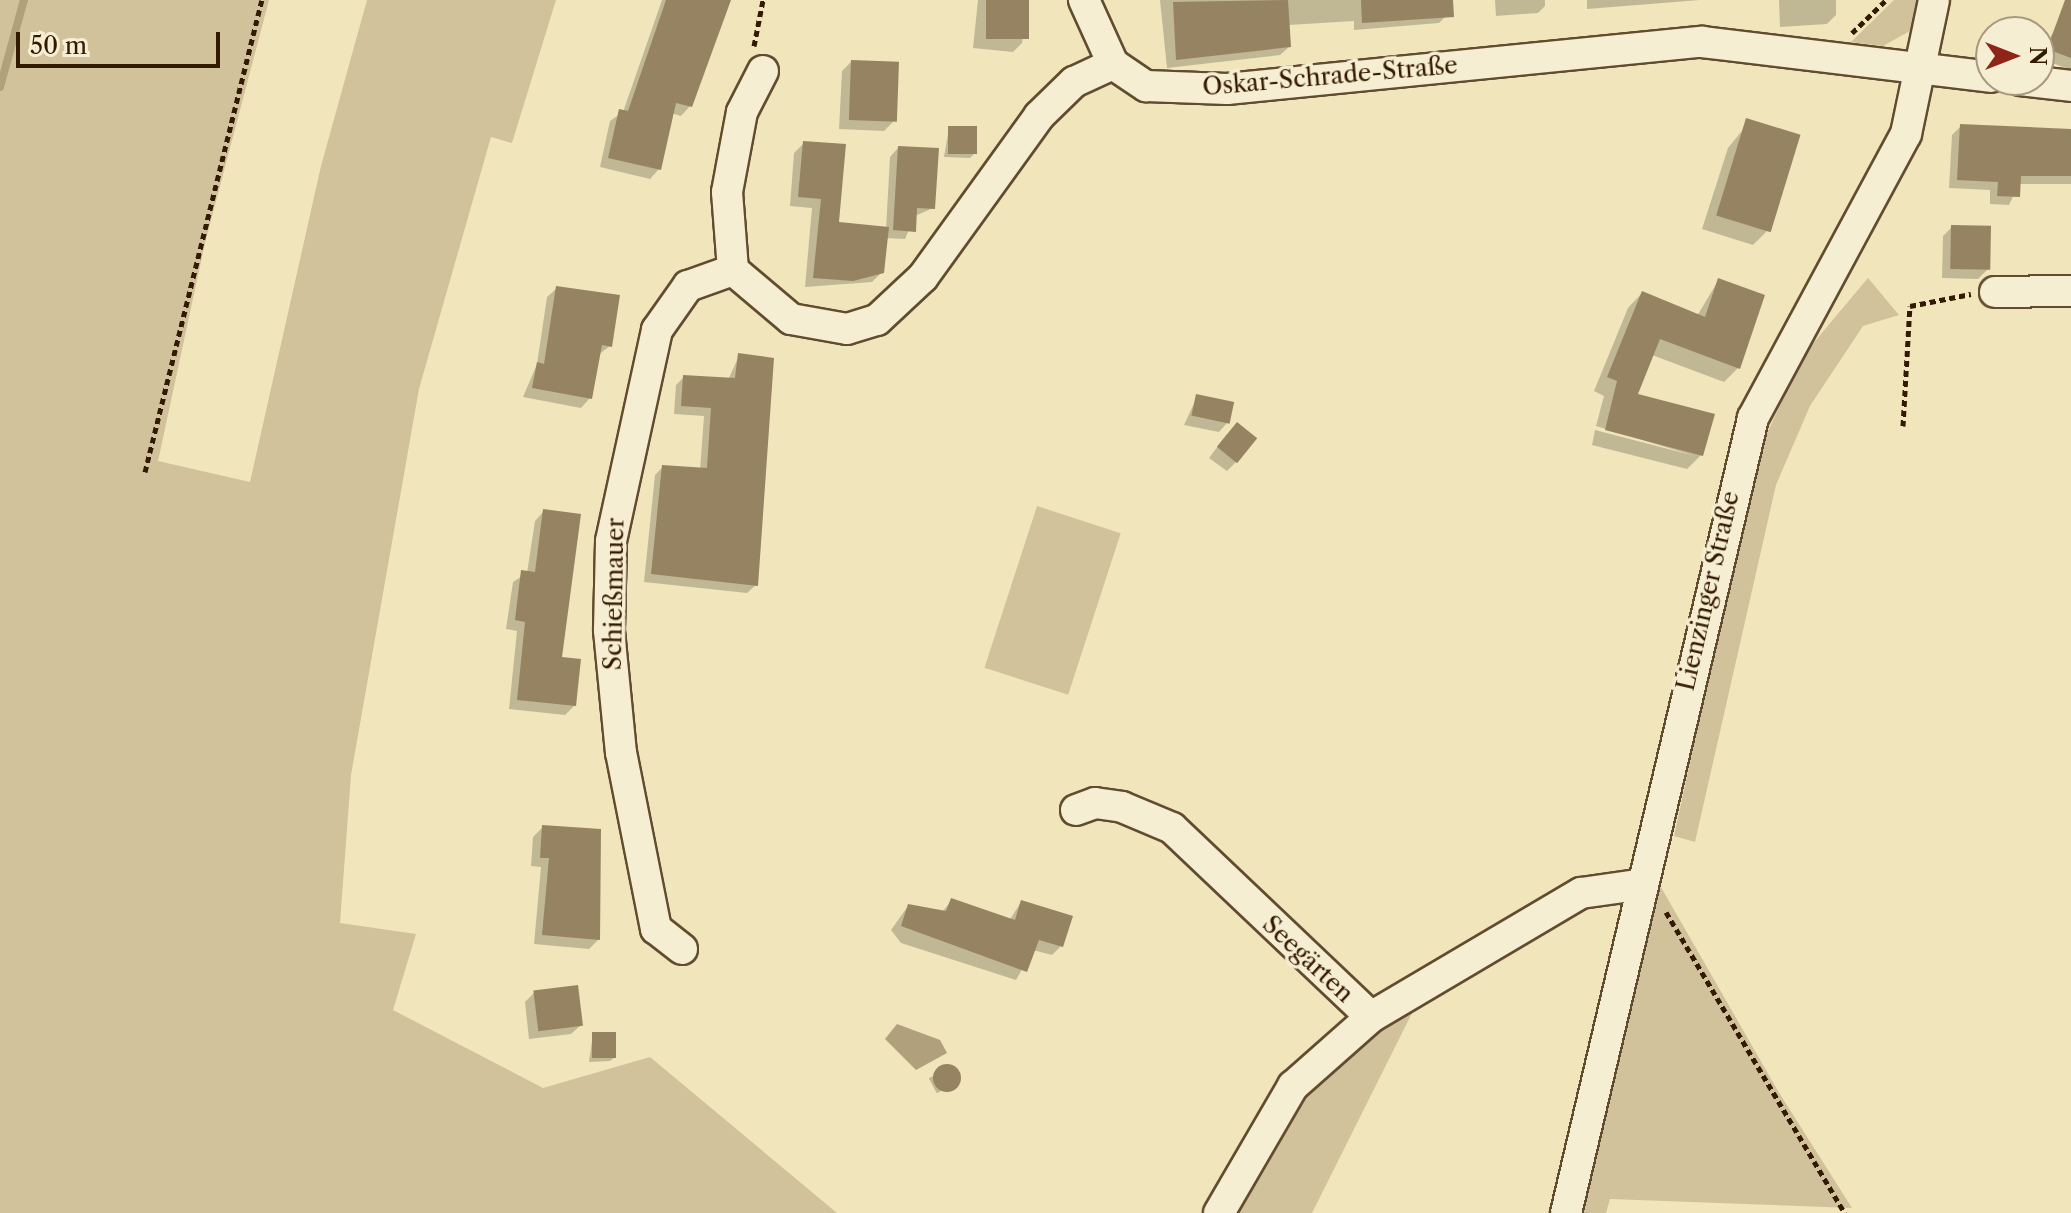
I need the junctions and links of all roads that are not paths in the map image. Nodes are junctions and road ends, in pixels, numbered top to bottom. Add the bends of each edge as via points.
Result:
1 (1084, 0) edge
2 (1934, 0) edge
3 (1113, 64) junction
4 (1925, 65) junction
5 (763, 71) road end
6 (1975, 74) edge
7 (733, 270) junction
8 (2071, 291) edge
9 (1995, 292) road end
10 (1076, 810) dead end
11 (1638, 885) junction
12 (682, 949) dead end
13 (1371, 1017) junction
14 (1219, 1213) edge
15 (1566, 1213) edge

1 - 3 street
2 - 4 street, Lienzinger Straße
3 - 4 street, Oskar-Schrade-Straße via 1146,86 1227,89 1702,42
3 - 7 street via 1074,82 1039,116 923,277 877,320 847,329 791,319
4 - 6 street, Oskar-Schrade-Straße
4 - 11 street, Lienzinger Straße via 1884,184 1753,418
5 - 7 street via 742,112 727,192
7 - 12 street, Schießmauer via 688,286 657,330 611,541 609,630 621,753 656,929
8 - 9 street
10 - 13 street, Seegärten via 1095,803 1122,807 1172,828
11 - 13 street, Seegärten via 1581,893
11 - 15 street, Lienzinger Straße
13 - 14 street via 1293,1086

